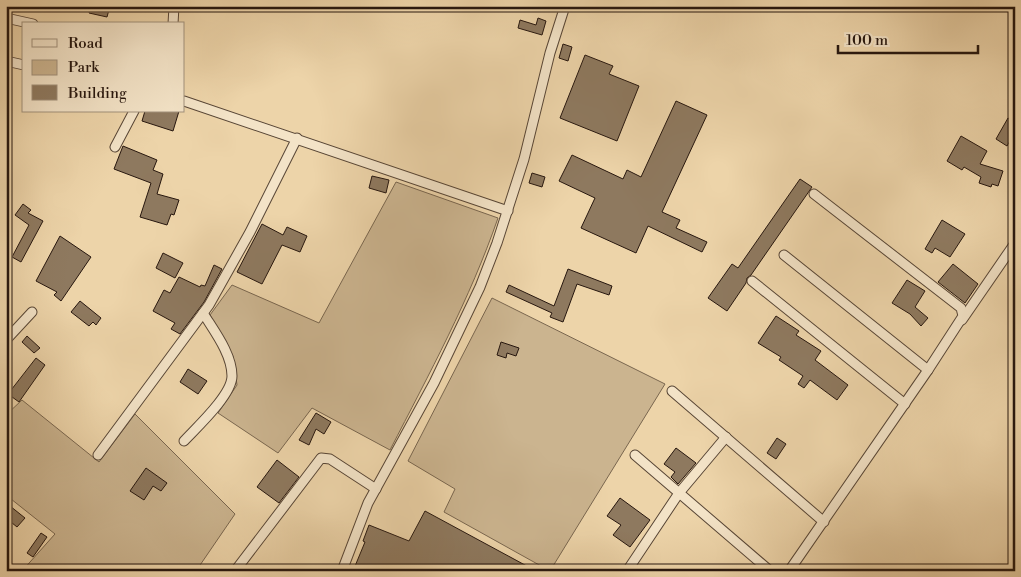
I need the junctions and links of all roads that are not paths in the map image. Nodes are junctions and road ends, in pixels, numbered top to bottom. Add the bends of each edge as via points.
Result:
1 (174, 6) edge
2 (565, 6) edge
3 (6, 18) edge
4 (24, 22) edge
5 (173, 22) edge
6 (6, 61) edge
7 (22, 65) edge
8 (185, 101) edge
9 (133, 112) edge
10 (297, 138) junction
11 (115, 147) dead end
12 (814, 194) dead end
13 (508, 211) junction
14 (1015, 243) edge
15 (784, 255) dead end
16 (752, 281) dead end
17 (32, 312) dead end
18 (203, 313) junction
19 (960, 322) junction
20 (6, 340) edge
21 (928, 370) junction
22 (672, 391) dead end
23 (905, 404) junction
24 (726, 437) junction
25 (184, 441) dead end
26 (98, 454) dead end
27 (635, 455) dead end
28 (376, 489) junction
29 (679, 493) junction
30 (824, 522) junction
31 (235, 571) edge
32 (342, 571) edge
33 (627, 571) edge
34 (770, 571) edge
35 (789, 571) edge

1 - 5 street
2 - 13 street
3 - 4 street
6 - 7 street
8 - 10 street
9 - 11 street
10 - 13 street
10 - 18 street via 250,232
12 - 19 street via 961,308 963,316
13 - 28 street via 480,287 434,383
14 - 19 street
15 - 21 street
16 - 23 street
17 - 20 street
18 - 25 street via 223,346 232,376 225,392
18 - 26 street
19 - 21 street
21 - 23 street
22 - 24 street
23 - 30 street
24 - 29 street
24 - 30 street
27 - 29 street
28 - 31 street via 330,459 321,458
28 - 32 street via 360,521
29 - 33 street
29 - 34 street
30 - 35 street

